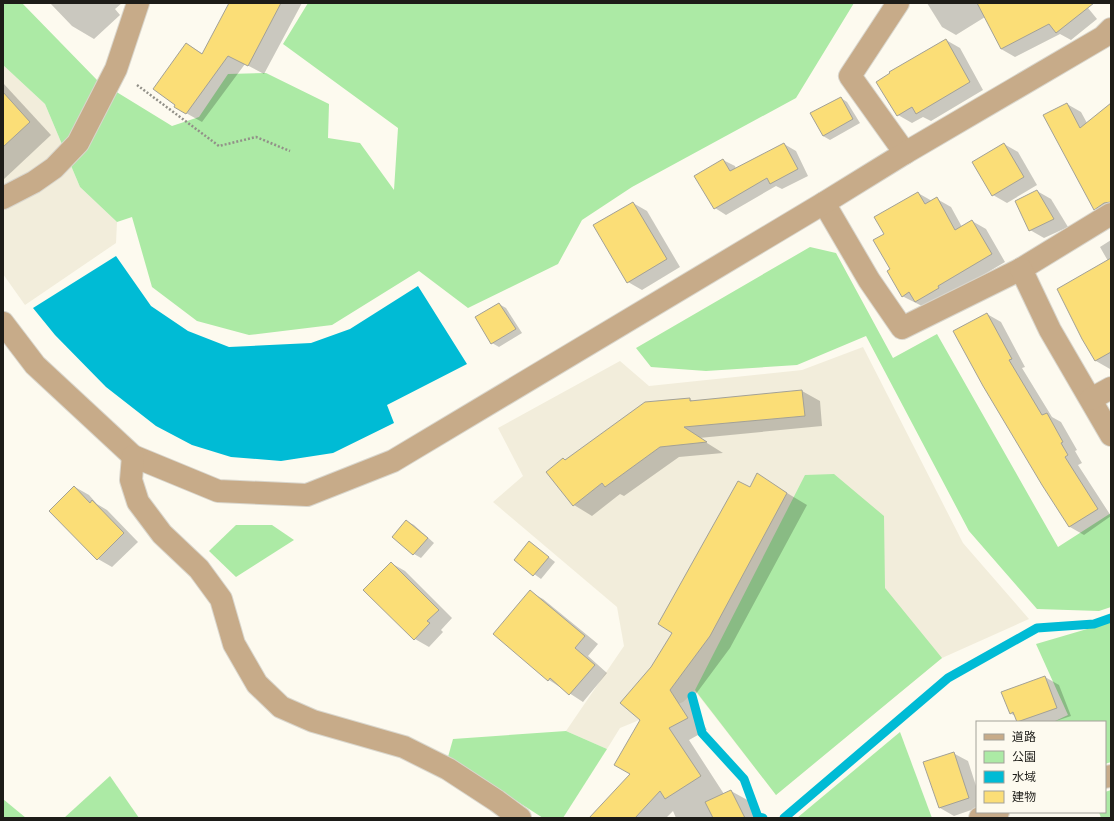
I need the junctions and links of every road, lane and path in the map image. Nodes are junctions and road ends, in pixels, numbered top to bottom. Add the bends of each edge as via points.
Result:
1 (138, 3) edge
2 (898, 3) edge
3 (1111, 29) edge
4 (116, 70) junction
5 (290, 151) dead end
6 (905, 153) junction
7 (3, 198) edge
8 (824, 203) junction
9 (1111, 214) edge
10 (1021, 269) junction
11 (3, 322) edge
12 (1111, 388) edge
13 (1091, 399) junction
14 (1111, 435) edge
15 (133, 456) junction
16 (995, 813) edge
17 (520, 818) edge
18 (980, 818) edge

1 - 4 street
2 - 6 street via 850,76
3 - 6 street via 1103,37
4 - 5 path via 219,146 256,137
4 - 7 street via 78,143 54,168
6 - 8 street
8 - 10 street via 869,280 902,328
8 - 15 street via 393,461 307,495 218,491
9 - 10 street
10 - 13 street via 1050,330
11 - 15 street via 35,364
12 - 13 street
13 - 14 street
15 - 17 street via 131,480 138,502 162,534 199,569 221,598 234,644 257,684 281,707 313,721 404,747 448,769
16 - 18 street

